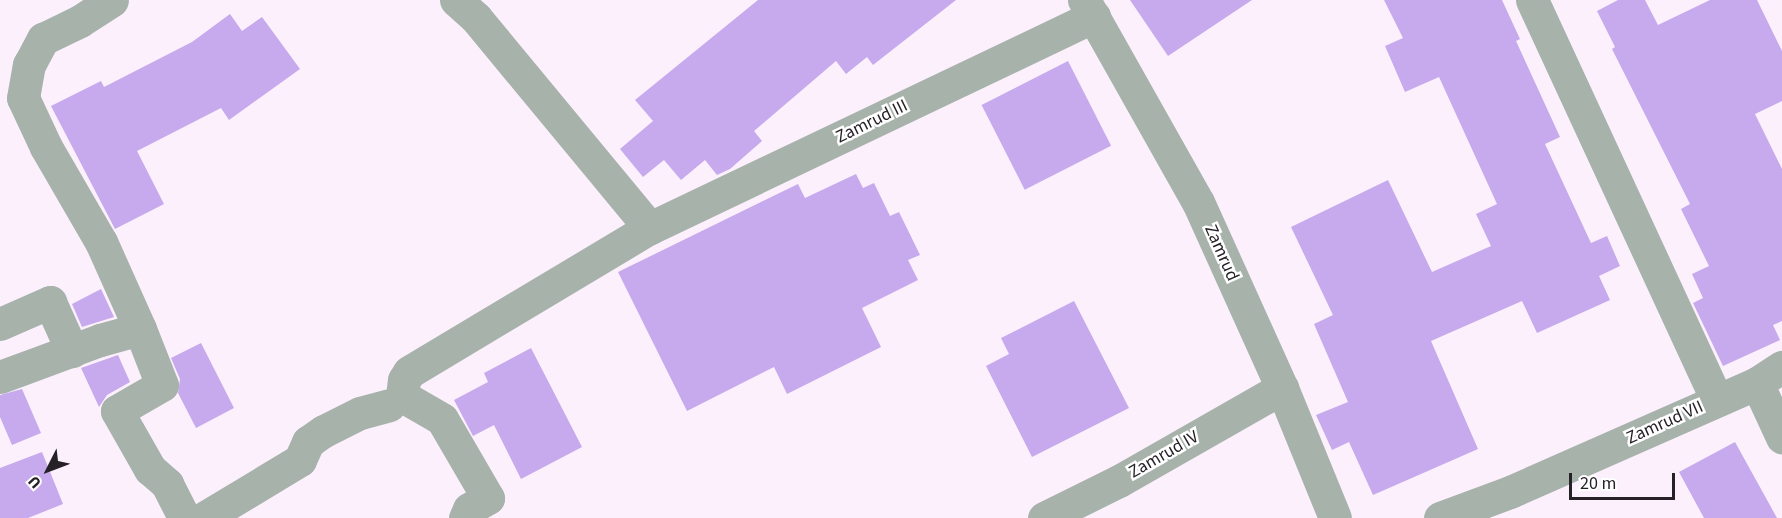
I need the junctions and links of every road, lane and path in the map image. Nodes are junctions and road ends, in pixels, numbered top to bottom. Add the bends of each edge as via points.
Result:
1 (112, 0) edge
2 (456, 0) edge
3 (1532, 0) edge
4 (1089, 8) edge
5 (650, 228) junction
6 (0, 324) edge
7 (140, 330) junction
8 (72, 351) junction
9 (1770, 375) edge
10 (0, 377) edge
11 (1282, 388) junction
12 (1717, 400) junction
13 (389, 405) dead end
14 (1782, 437) edge
15 (184, 518) edge
16 (204, 518) edge
17 (465, 518) edge
18 (1044, 518) edge
19 (1335, 518) edge
20 (1440, 518) edge

1 - 7 street via 43,39 29,65 23,98 46,147 101,242
2 - 5 street via 476,18
3 - 12 street
4 - 5 street, Zamrud III
4 - 11 street, Zamrud via 1198,202
5 - 17 street, Zamrud III via 409,372 402,396 442,419 488,498 469,509
6 - 8 street via 50,302
7 - 8 street
7 - 15 street via 162,385 117,411 150,469 167,484
8 - 10 street
9 - 12 street, Zamrud VII
9 - 14 street
11 - 18 street, Zamrud IV via 1119,481
11 - 19 street, Zamrud
12 - 20 street, Zamrud VII via 1510,492
13 - 16 street via 360,413 324,431 308,442 300,460

